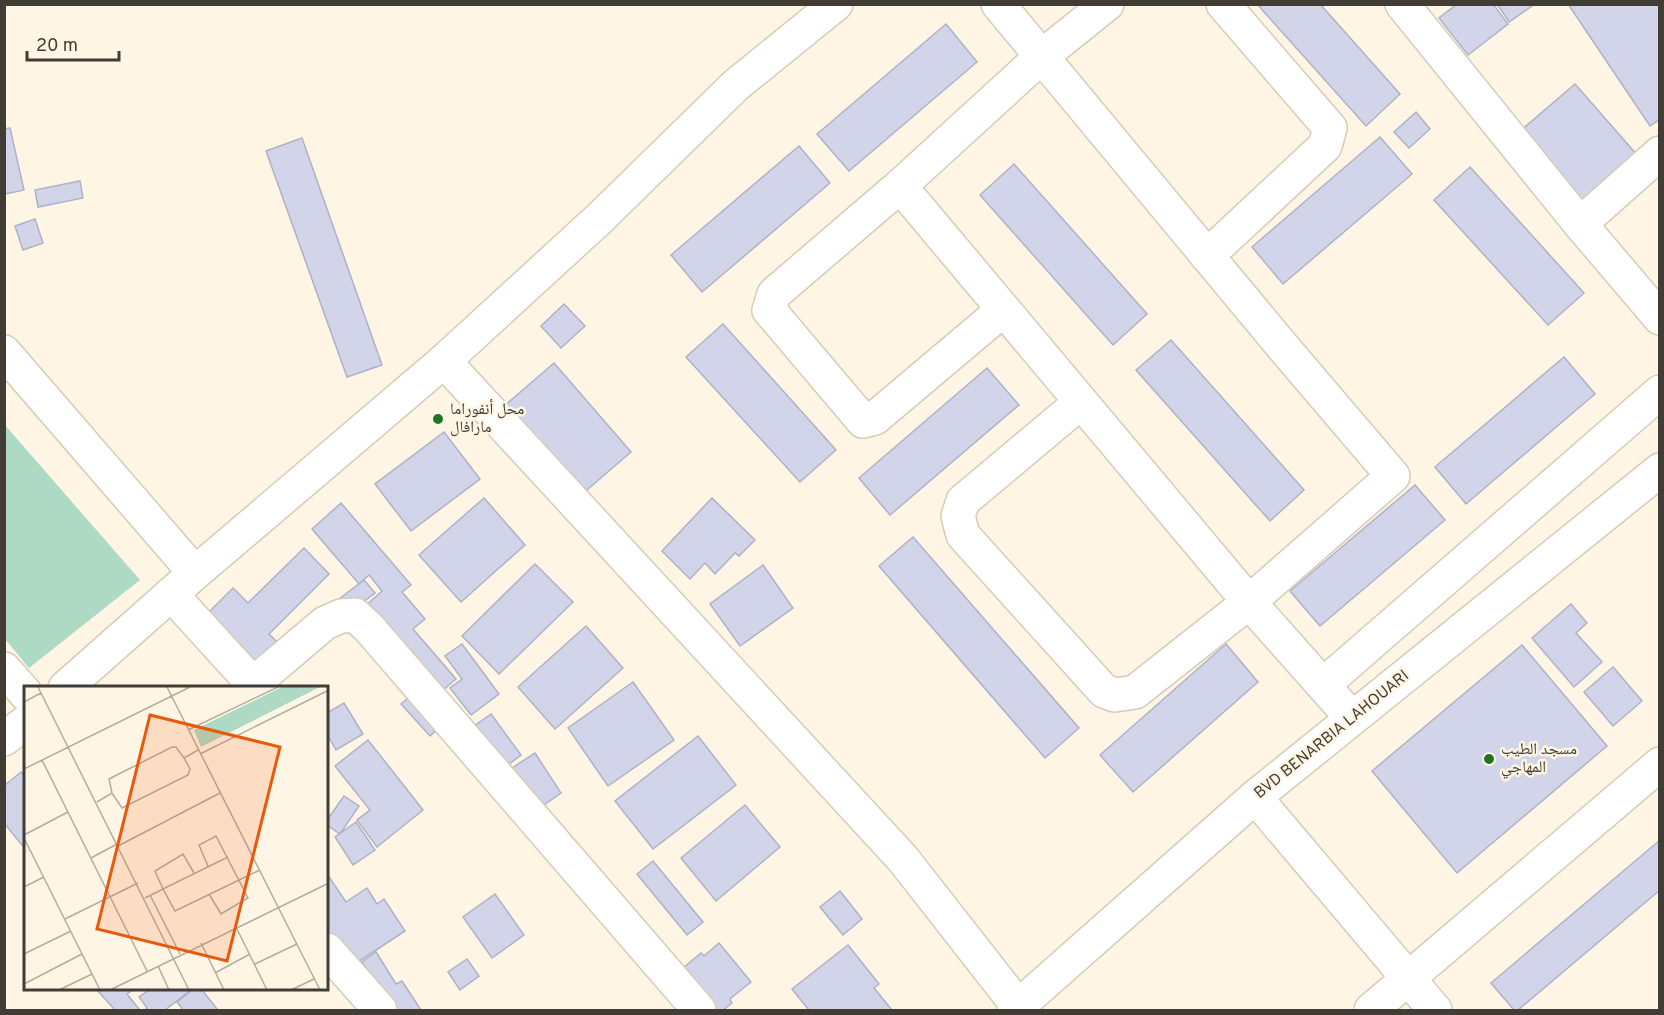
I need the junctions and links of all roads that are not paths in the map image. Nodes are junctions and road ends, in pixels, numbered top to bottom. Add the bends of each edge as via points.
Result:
1 (836, 4) edge
2 (998, 4) edge
3 (1107, 4) edge
4 (1223, 4) edge
5 (1402, 4) edge
6 (1041, 57) junction
7 (1659, 153) edge
8 (900, 186) junction
9 (1580, 225) junction
10 (1207, 256) junction
11 (1003, 310) junction
12 (1659, 318) edge
13 (4, 352) edge
14 (444, 361) junction
15 (1659, 392) edge
16 (1081, 402) junction
17 (1659, 470) edge
18 (195, 573) junction
19 (171, 594) junction
20 (1249, 602) junction
21 (4, 669) edge
22 (1323, 685) junction
23 (67, 686) edge
24 (251, 686) edge
25 (24, 692) edge
26 (1352, 718) junction
27 (24, 724) edge
28 (4, 740) edge
29 (1659, 764) edge
30 (1255, 797) junction
31 (328, 951) edge
32 (1409, 980) junction
33 (1016, 1008) edge
34 (380, 1011) edge
35 (699, 1011) edge
36 (1371, 1011) edge
37 (1435, 1011) edge

1 - 14 street via 736,85 600,218
2 - 6 street
3 - 6 street
4 - 10 street via 1330,128 1324,146
5 - 9 street
6 - 8 street
6 - 10 street
7 - 9 street
8 - 11 street
8 - 11 street via 774,294 769,310 862,421 875,417
9 - 12 street
10 - 20 street via 1393,476
11 - 16 street
13 - 18 street
14 - 18 street
14 - 33 street via 903,859
15 - 22 street
16 - 20 street
16 - 20 street via 963,501 958,516 963,535 1104,691 1115,695 1135,692
17 - 26 street, BVD BENARBIA LAHOUARI
18 - 19 street
19 - 23 street
19 - 24 street
20 - 22 street
21 - 25 street
22 - 26 street
24 - 35 street via 325,623 356,615
26 - 30 street, BVD BENARBIA LAHOUARI
27 - 28 street
29 - 32 street
30 - 32 street
30 - 33 street, BVD BENARBIA LAHOUARI
31 - 34 street
32 - 36 street
32 - 37 street

